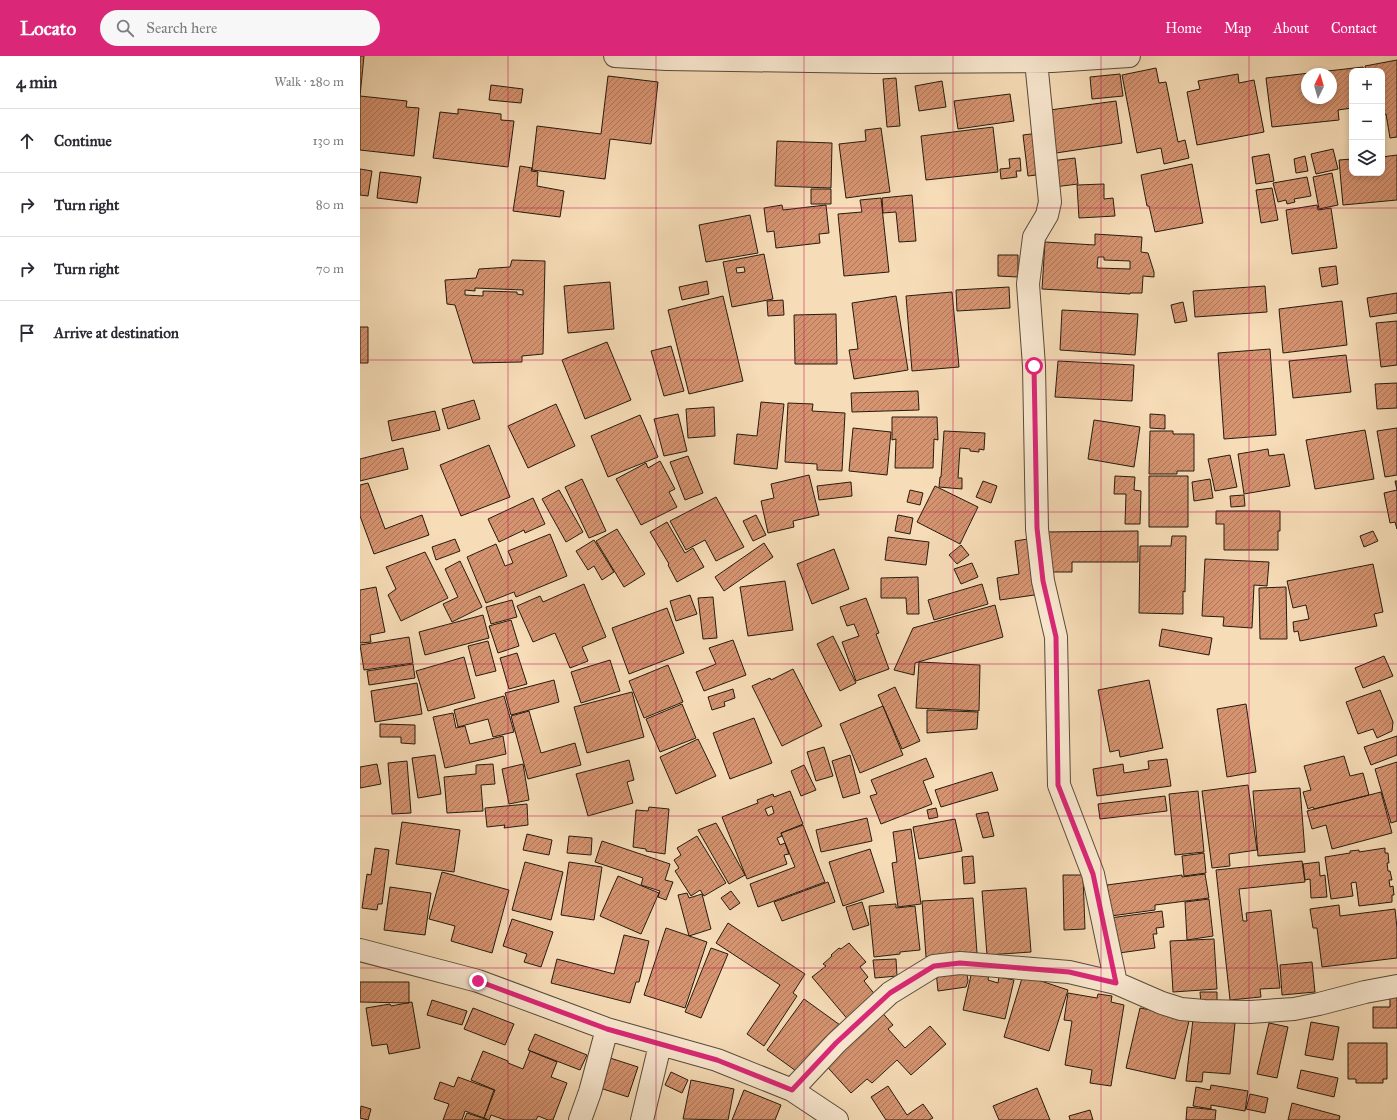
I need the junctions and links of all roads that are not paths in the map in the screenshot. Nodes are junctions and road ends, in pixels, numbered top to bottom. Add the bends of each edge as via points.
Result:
1 (615, 56) edge
2 (1129, 56) edge
3 (877, 59) edge
4 (1036, 61) junction
5 (360, 950) edge
6 (1116, 983) junction
7 (1397, 986) edge
8 (607, 1029) junction
9 (660, 1045) junction
10 (792, 1090) junction
11 (580, 1120) edge
12 (642, 1120) edge
13 (837, 1120) edge

1 - 3 street via 674,59
2 - 4 street
3 - 4 street
4 - 6 street via 1050,202 1047,215 1034,237 1028,284 1034,366 1037,528 1043,581 1056,637 1058,785 1093,874
5 - 8 street via 478,981
6 - 7 street via 1181,1009 1250,1012 1294,1009
6 - 10 street via 1069,972 960,963 934,966 890,993 836,1043
8 - 9 street
8 - 11 street
9 - 10 street via 717,1060
9 - 12 street
10 - 13 street

